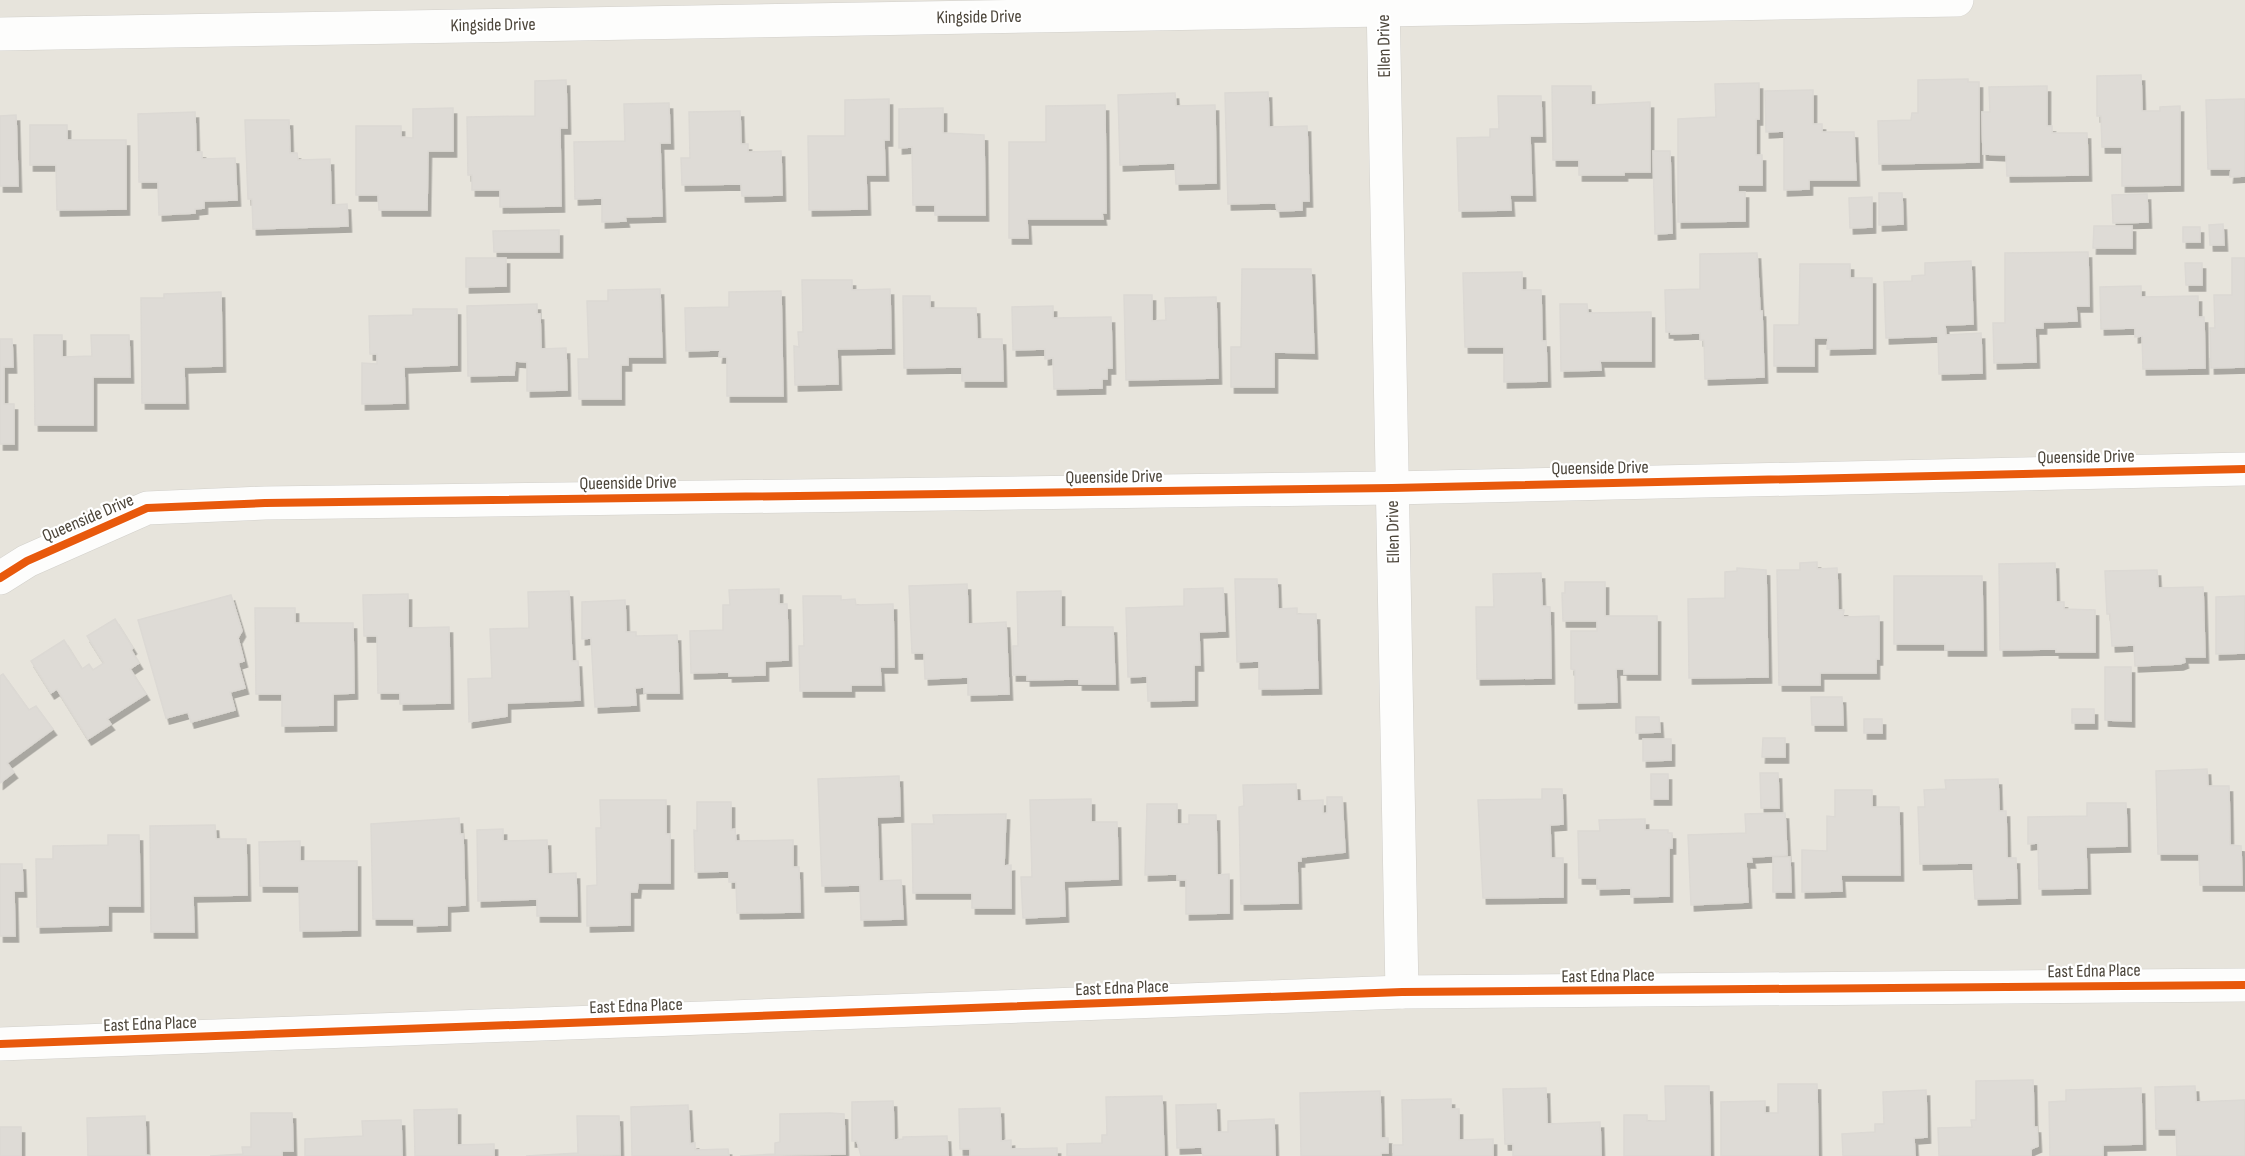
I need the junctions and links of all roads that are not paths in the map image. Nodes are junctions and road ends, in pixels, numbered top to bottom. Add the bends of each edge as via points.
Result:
1 (1958, 0) edge
2 (1383, 5) edge
3 (0, 34) edge
4 (2245, 469) edge
5 (1392, 488) junction
6 (0, 578) edge
7 (2245, 985) edge
8 (1402, 993) junction
9 (0, 1044) edge

1 - 2 street, Kingside Drive
2 - 3 street, Kingside Drive
2 - 5 street, Ellen Drive
4 - 5 street, Queenside Drive
5 - 6 street, Queenside Drive via 265,503 147,508 27,561
5 - 8 street, Ellen Drive
7 - 8 street, East Edna Place
8 - 9 street, East Edna Place

